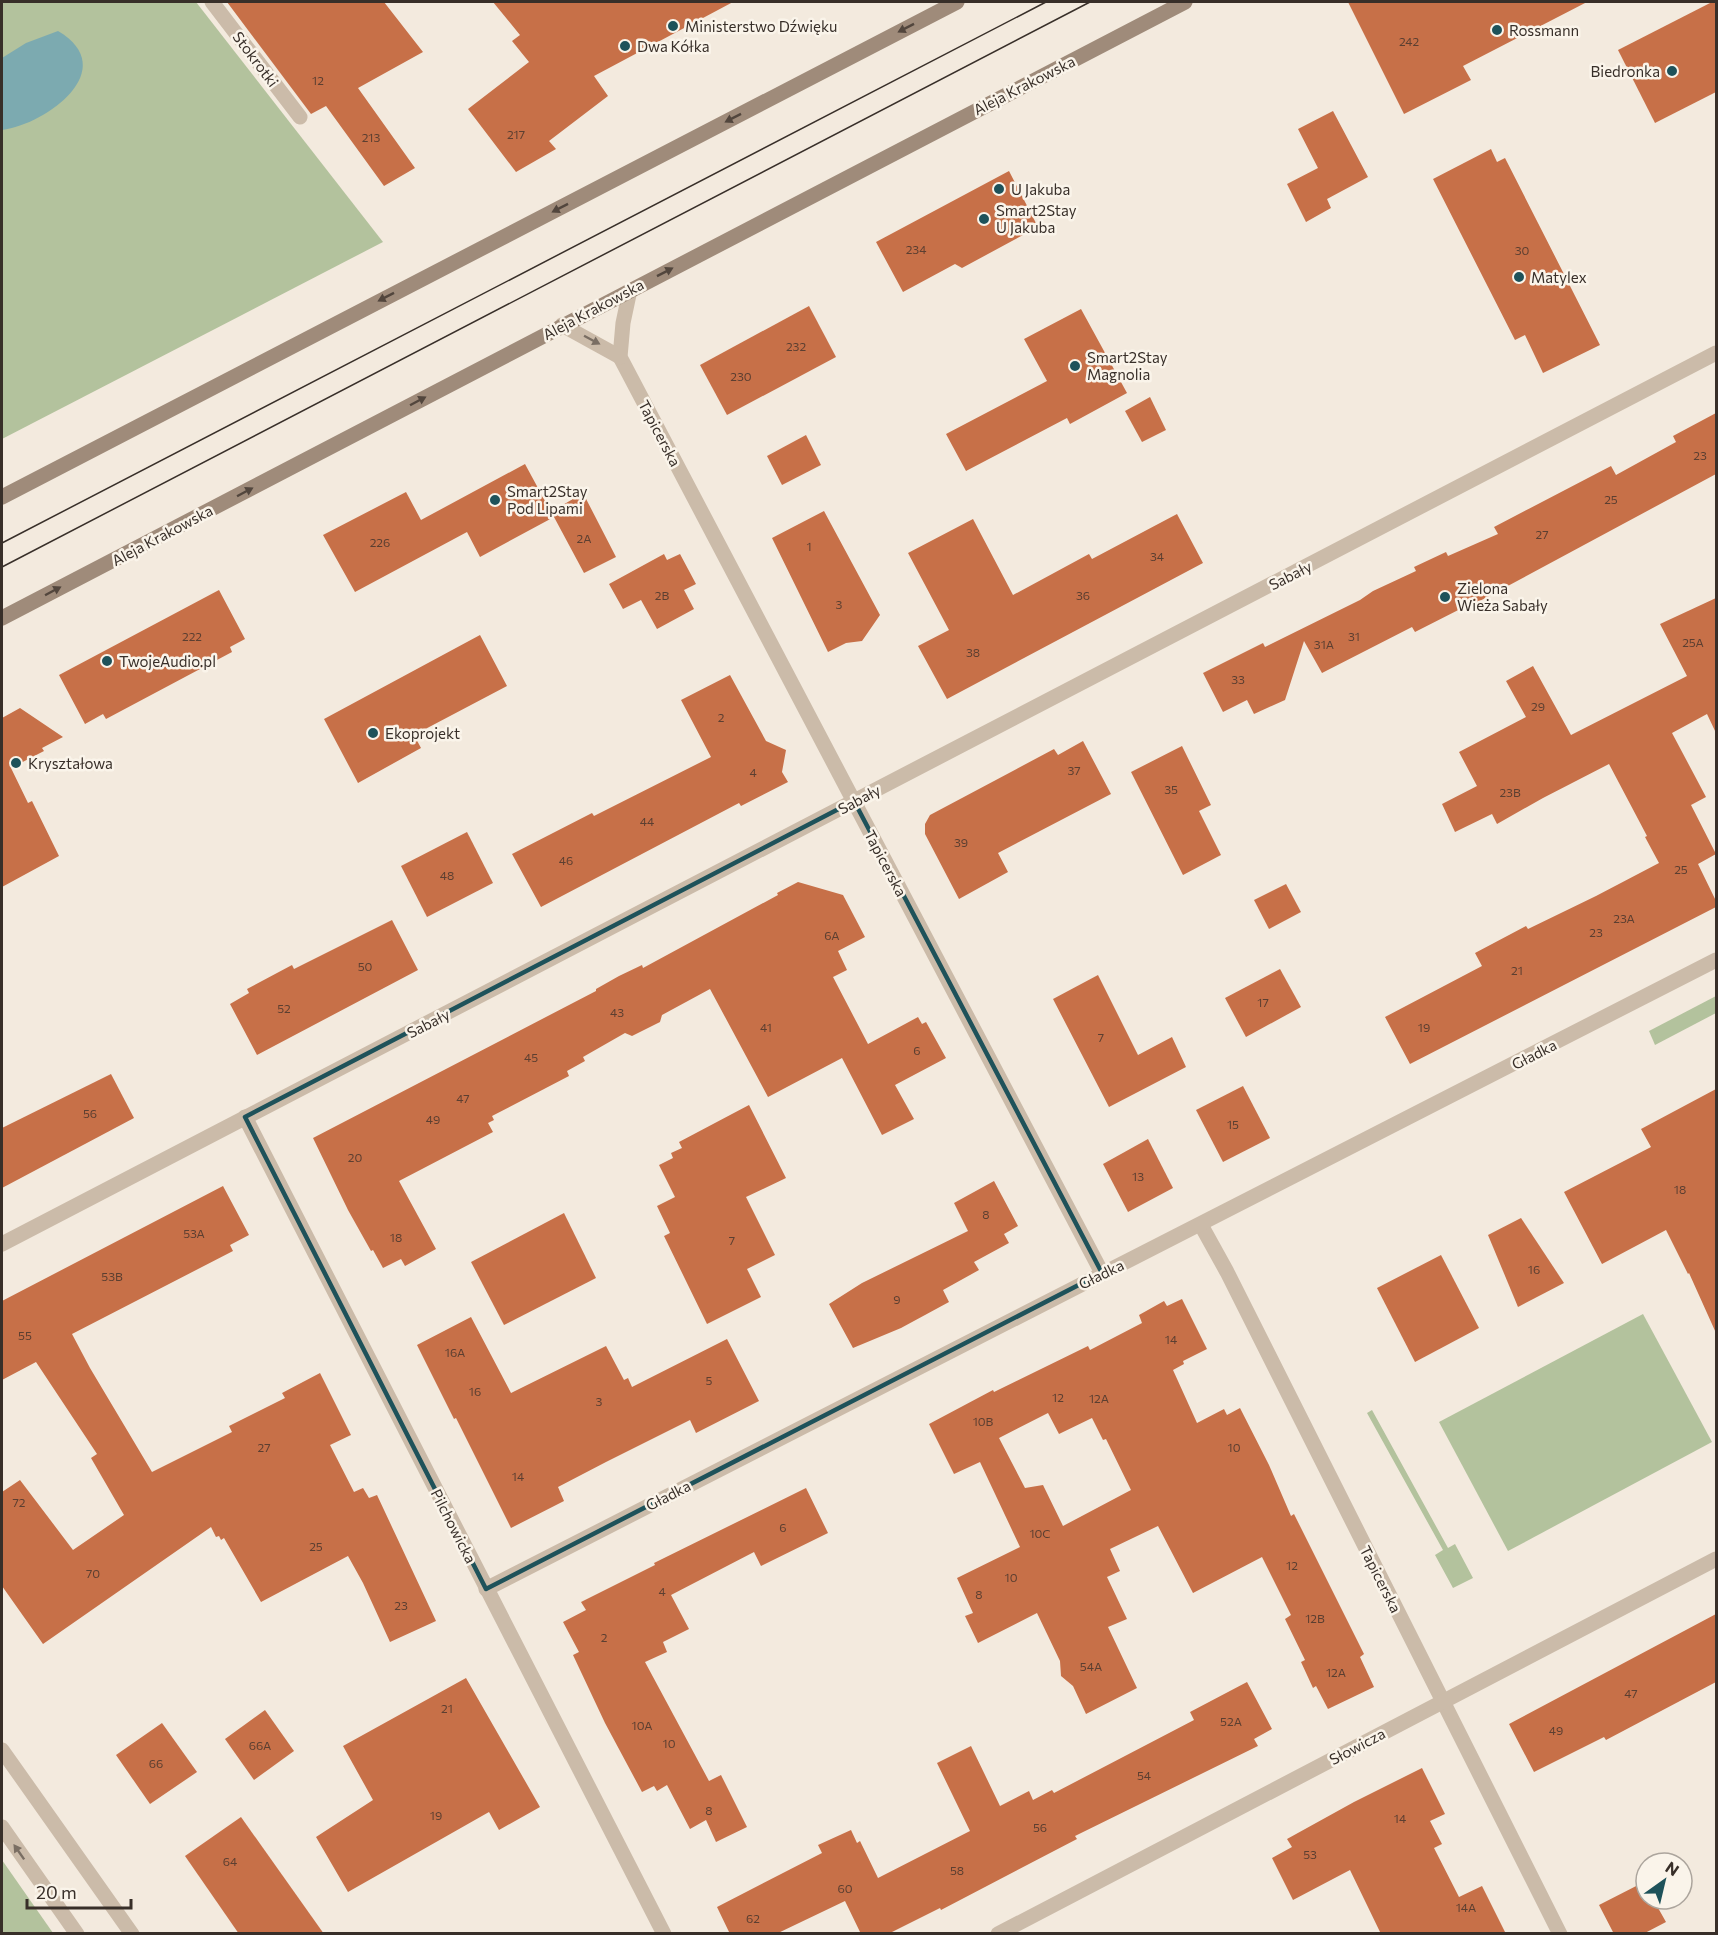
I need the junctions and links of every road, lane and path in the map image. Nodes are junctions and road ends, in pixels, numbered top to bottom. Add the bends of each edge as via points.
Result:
1 (212, 2) edge
2 (957, 2) edge
3 (1185, 2) edge
4 (300, 117) dead end
5 (630, 290) junction
6 (562, 326) junction
7 (1716, 353) edge
8 (620, 357) junction
9 (2, 497) edge
10 (2, 618) edge
11 (854, 801) junction
12 (1716, 960) edge
13 (245, 1117) junction
14 (1201, 1225) junction
15 (2, 1244) edge
16 (1102, 1273) junction
17 (1716, 1559) edge
18 (486, 1589) junction
19 (1444, 1701) junction
20 (2, 1750) edge
21 (2, 1827) edge
22 (77, 1934) edge
23 (132, 1934) edge
24 (664, 1934) edge
25 (998, 1934) edge
26 (1560, 1934) edge

1 - 4 street, Stokrotki
2 -> 9 main road
5 -> 3 main road, Aleja Krakowska
5 - 6 main road, Aleja Krakowska
5 - 8 street
6 -> 8 street
10 -> 6 main road, Aleja Krakowska
7 - 11 street, Sabały
8 - 11 street, Tapicerska
11 - 13 street, Sabały
11 - 16 street, Tapicerska
12 - 14 street, Gładka
13 - 15 street, Sabały
13 - 18 street, Pilchowicka
14 - 16 street, Gładka
14 - 19 street, Tapicerska
16 - 18 street, Gładka
17 - 19 street, Słowicza
18 - 24 street, Pilchowicka
19 - 25 street, Słowicza
19 - 26 street, Tapicerska
20 - 23 street
22 -> 21 street

